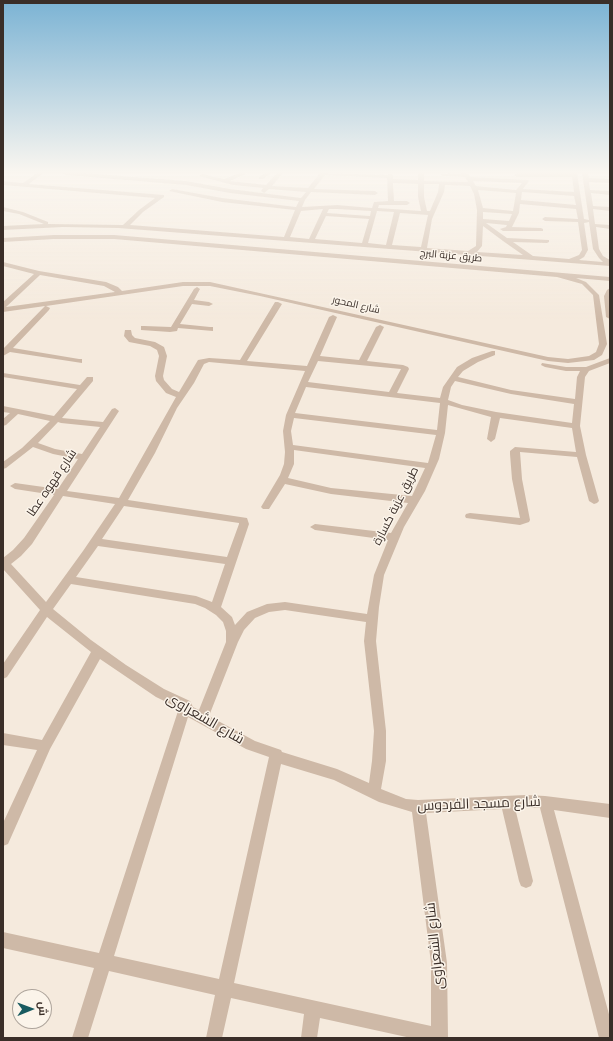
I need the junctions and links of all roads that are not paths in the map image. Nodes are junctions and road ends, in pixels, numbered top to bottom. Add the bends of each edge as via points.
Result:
1 (480, 221) joint
2 (581, 221) edge
3 (42, 222) edge
4 (130, 222) edge
5 (294, 222) edge
6 (320, 222) edge
7 (372, 222) edge
8 (395, 222) edge
9 (427, 222) edge
10 (489, 222) edge
11 (582, 222) edge
12 (592, 222) edge
13 (512, 223) joint
14 (56, 225) junction
15 (125, 226) junction
16 (592, 226) junction
17 (610, 227) edge
18 (3, 228) edge
19 (488, 228) junction
20 (508, 229) junction
21 (610, 232) edge
22 (287, 238) junction
23 (3, 240) edge
24 (311, 240) junction
25 (505, 240) junction
26 (353, 243) junction
27 (365, 244) junction
28 (389, 246) junction
29 (424, 249) junction
30 (292, 252) junction
31 (468, 253) junction
32 (344, 257) junction
33 (533, 258) junction
34 (570, 261) junction
35 (610, 264) edge
36 (4, 266) edge
37 (40, 273) junction
38 (558, 275) junction
39 (610, 279) edge
40 (197, 289) junction
41 (609, 293) edge
42 (120, 294) junction
43 (596, 295) junction
44 (257, 296) junction
45 (190, 302) junction
46 (209, 304) dead end
47 (278, 304) junction
48 (3, 306) edge
49 (46, 308) junction
50 (3, 310) edge
51 (3, 314) edge
52 (333, 316) junction
53 (610, 317) edge
54 (176, 326) junction
55 (144, 328) dead end
56 (380, 328) junction
57 (210, 330) dead end
58 (128, 332) dead end
59 (6, 352) edge
60 (492, 353) junction
61 (315, 358) junction
62 (610, 360) edge
63 (79, 361) dead end
64 (362, 362) junction
65 (242, 363) junction
66 (310, 369) junction
67 (586, 369) junction
68 (3, 375) edge
69 (453, 378) junction
70 (90, 379) dead end
71 (303, 384) junction
72 (83, 388) junction
73 (392, 395) junction
74 (181, 396) junction
75 (444, 401) junction
76 (578, 402) junction
77 (3, 409) edge
78 (17, 411) junction
79 (115, 411) dead end
80 (290, 415) junction
81 (496, 415) junction
82 (57, 419) junction
83 (3, 423) edge
84 (106, 425) junction
85 (576, 426) junction
86 (441, 433) junction
87 (491, 438) dead end
88 (32, 444) junction
89 (289, 447) junction
90 (581, 456) junction
91 (85, 457) junction
92 (3, 466) edge
93 (432, 466) junction
94 (282, 480) junction
95 (15, 486) dead end
96 (61, 493) junction
97 (415, 500) junction
98 (594, 500) dead end
99 (122, 501) junction
100 (266, 507) dead end
101 (470, 516) dead end
102 (315, 527) dead end
103 (394, 537) junction
104 (95, 542) junction
105 (231, 561) junction
106 (3, 563) edge
107 (69, 580) junction
108 (215, 608) junction
109 (46, 610) junction
110 (372, 619) junction
111 (232, 642) junction
112 (98, 651) junction
113 (3, 674) edge
114 (186, 705) junction
115 (202, 718) junction
116 (3, 738) edge
117 (45, 746) junction
118 (276, 754) junction
119 (374, 791) junction
120 (507, 802) junction
121 (546, 802) junction
122 (418, 807) junction
123 (610, 811) edge
124 (3, 839) edge
125 (526, 881) dead end
126 (3, 940) edge
127 (104, 961) junction
128 (224, 990) junction
129 (313, 1008) junction
130 (440, 1037) edge
131 (80, 1038) edge
132 (214, 1038) edge
133 (309, 1038) edge
134 (607, 1038) edge

1 - 19 street
1 - 31 street via 479,246
2 - 34 street via 585,252
3 - 14 street
4 - 15 street
5 - 22 street
6 - 24 street
7 - 27 street
8 - 28 street
9 - 29 street
10 - 13 street
11 - 16 street
12 - 16 street
13 - 20 street
14 - 15 street, طريق عزبة البرج
14 - 18 street, طريق عزبة البرج
15 - 22 street, طريق عزبة البرج
16 - 17 street
16 - 21 street
16 - 35 street via 597,252
19 - 20 street
19 - 25 street
20 - 25 street via 518,230 524,235 544,236
22 - 24 street, طريق عزبة البرج
23 - 30 street, طريق عزبة البرج via 54,236 104,237
24 - 26 street, طريق عزبة البرج
24 - 30 street via 309,248
25 - 33 street
26 - 27 street, طريق عزبة البرج
26 - 32 street via 339,248 338,252
27 - 28 street, طريق عزبة البرج
28 - 29 street, طريق عزبة البرج
29 - 31 street, طريق عزبة البرج
30 - 32 street, طريق عزبة البرج
31 - 33 street, طريق عزبة البرج
32 - 38 street, طريق عزبة البرج
33 - 34 street, طريق عزبة البرج
34 - 35 street, طريق عزبة البرج
36 - 37 street
37 - 42 street via 106,284 116,288
37 - 48 street
38 - 39 street, طريق عزبة البرج
38 - 43 street via 584,283
40 - 44 street, شارع المحور
40 - 45 street
40 - 49 street, شارع المحور
41 - 43 street
41 - 53 street
42 - 44 street, شارع المحور via 197,284 224,286
42 - 50 street, شارع المحور
43 - 44 street, شارع المحور via 602,347 591,358 568,361 548,359
44 - 47 street, شارع المحور
45 - 46 street
45 - 54 street
47 - 52 street, شارع المحور
47 - 65 street
49 - 51 street, شارع المحور
49 - 59 street
52 - 56 street, شارع المحور
52 - 61 street
54 - 55 street via 170,330
54 - 57 street
56 - 60 street, شارع المحور
56 - 64 street
58 - 74 street via 132,340 152,344 161,349 163,356 158,376 160,381 169,391
59 - 63 street
60 - 67 street, شارع المحور via 559,368
60 - 69 street, طريق عزبة كسارة via 467,365
61 - 64 street
61 - 66 street
62 - 67 street, شارع المحور
64 - 73 street via 404,367
65 - 66 street
65 - 74 street via 202,361
66 - 71 street
67 - 76 street via 582,374
68 - 72 street
69 - 75 street, طريق عزبة كسارة via 447,387
69 - 76 street via 512,392
70 - 72 street
71 - 73 street
71 - 80 street
72 - 82 street
73 - 75 street
74 - 99 street
75 - 81 street
75 - 86 street, طريق عزبة كسارة
76 - 85 street
77 - 78 street
78 - 82 street
78 - 83 street
79 - 84 street, شارع قهوه عطا
80 - 86 street
80 - 89 street via 287,431
81 - 85 street
81 - 87 street
82 - 84 street
82 - 88 street
84 - 91 street, شارع قهوه عطا
85 - 90 street
86 - 93 street, طريق عزبة كسارة
88 - 91 street via 53,452
88 - 92 street
89 - 93 street
89 - 94 street via 289,464
90 - 98 street
90 - 101 street via 518,449 515,451 516,479 525,520 520,522
91 - 96 street, شارع قهوه عطا
93 - 97 street, طريق عزبة كسارة
94 - 97 street via 331,491
94 - 100 street
95 - 96 street
96 - 99 street
96 - 106 street, شارع قهوه عطا via 28,541
97 - 103 street, طريق عزبة كسارة
99 - 104 street
99 - 105 street via 243,520
102 - 103 street
103 - 110 street, طريق عزبة كسارة via 379,575
104 - 105 street
104 - 107 street
105 - 108 street
106 - 109 street, شارع الشعراوى
107 - 108 street via 196,600
107 - 109 street
108 - 111 street via 230,626
109 - 112 street, شارع الشعراوى
109 - 113 street
110 - 111 street via 294,607 267,608 244,621
110 - 119 street, طريق عزبة كسارة via 371,664 380,730 379,761
111 - 115 street
112 - 114 street, شارع الشعراوى via 160,693
112 - 117 street
114 - 115 street, شارع الشعراوى via 187,710
114 - 127 street
115 - 118 street, شارع الشعراوى via 250,745
116 - 117 street
117 - 124 street
118 - 119 street, شارع الشعراوى via 278,757 337,775
118 - 128 street
119 - 122 street, شارع مسجد الفردوس via 395,802
120 - 121 street, شارع مسجد الفردوس
120 - 122 street, شارع مسجد الفردوس
120 - 125 street
121 - 123 street, شارع مسجد الفردوس
121 - 134 street
122 - 130 street, شارع الشعراوى via 438,963
126 - 127 street
127 - 128 street
127 - 131 street
128 - 129 street
128 - 132 street
129 - 130 street
129 - 133 street

